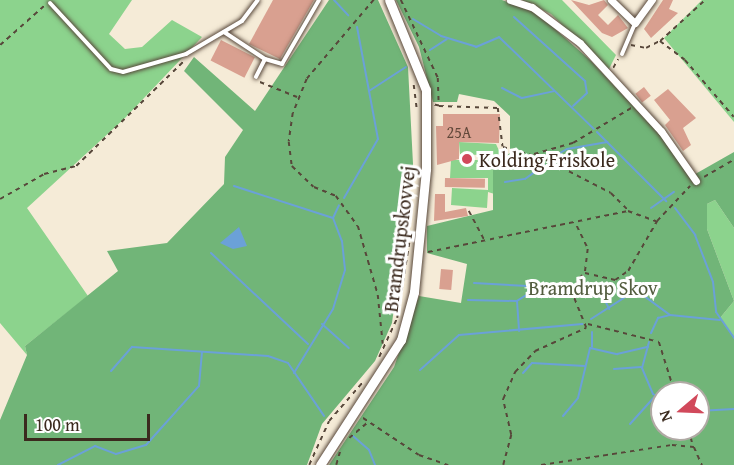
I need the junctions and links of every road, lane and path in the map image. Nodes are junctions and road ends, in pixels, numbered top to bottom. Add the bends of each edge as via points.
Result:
1 (258, 0) edge
2 (319, 0) edge
3 (374, 0) edge
4 (389, 0) edge
5 (401, 0) edge
6 (510, 0) edge
7 (611, 0) edge
8 (652, 0) edge
9 (705, 0) edge
10 (50, 3) joint
11 (635, 23) junction
12 (224, 32) junction
13 (660, 41) junction
14 (0, 45) edge
15 (628, 45) junction
16 (198, 48) junction
17 (622, 54) joint
18 (265, 59) junction
19 (414, 75) dead end
20 (608, 76) junction
21 (256, 77) joint
22 (298, 97) junction
23 (427, 105) junction
24 (635, 105) junction
25 (439, 106) junction
26 (734, 117) edge
27 (417, 118) dead end
28 (533, 155) junction
29 (734, 160) edge
30 (696, 181) junction
31 (0, 199) edge
32 (469, 211) dead end
33 (628, 211) junction
34 (657, 221) junction
35 (577, 224) junction
36 (410, 239) dead end
37 (486, 241) junction
38 (418, 260) junction
39 (585, 273) junction
40 (588, 324) junction
41 (383, 346) junction
42 (378, 362) dead end
43 (364, 381) dead end
44 (671, 381) edge
45 (339, 405) junction
46 (351, 412) junction
47 (369, 421) junction
48 (692, 441) edge
49 (693, 447) junction
50 (309, 465) edge
51 (320, 465) edge
52 (336, 465) edge
53 (448, 465) edge
54 (503, 465) edge
55 (541, 465) edge
56 (702, 465) edge

1 - 12 lane via 242,21
2 - 18 lane via 282,64
3 - 22 path via 323,56
4 - 23 street, Bramdrupskovvej via 422,74
5 - 25 path via 438,78
6 - 20 street via 532,7 562,27
7 - 11 street
8 - 11 street
9 - 13 path
10 - 14 path
10 - 16 lane via 111,69 147,68
11 - 15 lane
12 - 16 lane
12 - 18 lane
13 - 15 path via 646,48
13 - 26 path via 685,60
15 - 17 lane
16 - 31 path via 76,166 44,174
17 - 20 path
18 - 21 lane
19 - 27 path
20 - 24 street
21 - 22 path via 262,84
22 - 41 path via 289,142 292,166 314,186 336,196 358,226 378,295
23 - 25 path
23 - 38 street, Bramdrupskovvej
24 - 28 path via 573,143
24 - 30 street
25 - 28 path via 498,108 503,147
28 - 33 path via 611,193
29 - 30 path
30 - 34 path
32 - 37 path
33 - 34 path
33 - 35 path
34 - 39 path via 628,271 615,280
35 - 37 path
35 - 39 path via 588,249
36 - 41 path via 397,318
37 - 38 path via 443,245
38 - 46 street, Bramdrupskovvej via 406,329
39 - 40 path via 572,293
40 - 44 path via 659,342
40 - 54 path via 535,351 515,372 503,399 511,435
41 - 42 path
43 - 45 path
45 - 46 path
45 - 50 path
46 - 47 path
46 - 51 street, Bramdrupskovvej
47 - 52 path via 343,443
47 - 53 path via 419,455
48 - 49 path
49 - 55 path via 641,448
49 - 56 path

